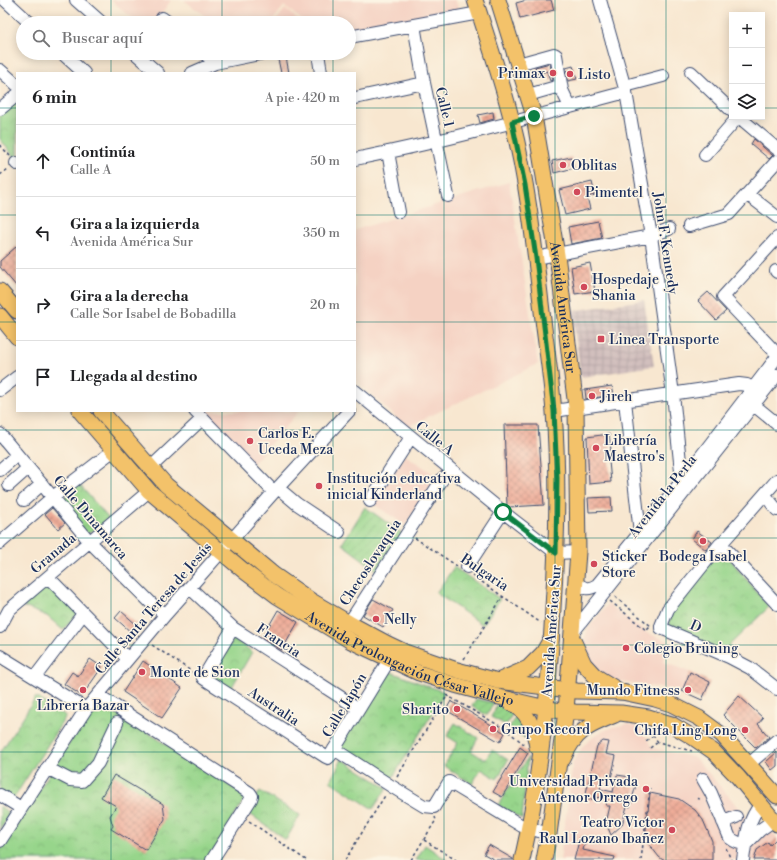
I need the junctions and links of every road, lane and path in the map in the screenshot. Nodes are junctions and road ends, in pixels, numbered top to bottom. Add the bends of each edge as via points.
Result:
1 (5, 0) edge
2 (76, 0) edge
3 (498, 0) edge
4 (600, 0) edge
5 (477, 7) edge
6 (22, 16) edge
7 (94, 16) edge
8 (414, 25) junction
9 (356, 36) edge
10 (70, 60) edge
11 (143, 60) edge
12 (241, 60) edge
13 (319, 60) edge
14 (518, 64) junction
15 (221, 66) edge
16 (0, 70) edge
17 (83, 72) edge
18 (157, 72) edge
19 (196, 72) edge
20 (321, 72) edge
21 (691, 72) dead end
22 (663, 76) dead end
23 (424, 83) junction
24 (16, 84) edge
25 (625, 89) junction
26 (562, 90) junction
27 (528, 95) junction
28 (16, 96) edge
29 (356, 98) edge
30 (570, 107) junction
31 (729, 108) edge
32 (0, 109) edge
33 (534, 116) junction
34 (735, 120) edge
35 (742, 120) edge
36 (512, 122) junction
37 (437, 140) junction
38 (0, 145) edge
39 (777, 149) edge
40 (388, 152) junction
41 (705, 155) dead end
42 (356, 159) edge
43 (777, 161) edge
44 (16, 163) edge
45 (747, 194) junction
46 (448, 196) dead end
47 (399, 212) dead end
48 (777, 217) edge
49 (689, 226) dead end
50 (669, 229) dead end
51 (651, 236) junction
52 (777, 238) edge
53 (557, 255) junction
54 (536, 258) junction
55 (0, 291) edge
56 (16, 310) edge
57 (0, 316) edge
58 (16, 336) edge
59 (777, 354) edge
60 (777, 357) edge
61 (777, 375) edge
62 (16, 378) edge
63 (0, 390) edge
64 (672, 394) junction
65 (751, 397) junction
66 (357, 398) edge
67 (625, 401) junction
68 (576, 408) junction
69 (554, 411) junction
70 (81, 412) edge
71 (102, 412) edge
72 (348, 412) edge
73 (198, 415) edge
74 (777, 424) edge
75 (0, 434) edge
76 (411, 437) junction
77 (114, 450) junction
78 (17, 455) junction
79 (28, 468) junction
80 (150, 468) junction
81 (0, 470) edge
82 (443, 478) dead end
83 (777, 480) edge
84 (682, 481) junction
85 (42, 484) junction
86 (9, 485) dead end
87 (276, 490) junction
88 (148, 491) junction
89 (681, 495) junction
90 (765, 495) junction
91 (53, 497) junction
92 (24, 500) dead end
93 (370, 501) dead end
94 (777, 510) edge
95 (503, 512) junction
96 (339, 532) dead end
97 (408, 532) junction
98 (640, 532) junction
99 (233, 540) junction
100 (90, 542) junction
101 (0, 543) edge
102 (721, 544) junction
103 (221, 552) junction
104 (578, 552) junction
105 (556, 553) junction
106 (466, 570) junction
107 (48, 577) junction
108 (575, 582) junction
109 (190, 588) junction
110 (604, 593) junction
111 (503, 596) junction
112 (777, 604) edge
113 (84, 614) junction
114 (166, 614) junction
115 (349, 623) junction
116 (0, 627) edge
117 (658, 627) junction
118 (233, 628) junction
119 (552, 633) junction
120 (571, 635) junction
121 (144, 639) junction
122 (393, 654) junction
123 (0, 656) edge
124 (128, 659) junction
125 (457, 670) junction
126 (35, 677) junction
127 (203, 678) junction
128 (498, 681) junction
129 (548, 688) junction
130 (443, 689) dead end
131 (777, 689) edge
132 (568, 690) junction
133 (622, 692) junction
134 (98, 695) junction
135 (499, 697) junction
136 (86, 708) junction
137 (546, 709) junction
138 (359, 710) junction
139 (566, 712) junction
140 (621, 713) junction
141 (648, 717) junction
142 (118, 723) dead end
143 (653, 736) junction
144 (777, 740) edge
145 (646, 741) dead end
146 (658, 742) junction
147 (528, 747) dead end
148 (650, 748) dead end
149 (331, 753) junction
150 (698, 753) dead end
151 (749, 764) junction
152 (540, 765) junction
153 (47, 768) junction
154 (558, 774) junction
155 (703, 779) dead end
156 (650, 788) dead end
157 (0, 796) edge
158 (777, 796) edge
159 (760, 804) junction
160 (434, 807) junction
161 (21, 808) junction
162 (241, 816) junction
163 (736, 817) dead end
164 (723, 822) junction
165 (776, 822) edge
166 (529, 829) junction
167 (549, 834) junction
168 (424, 840) junction
169 (0, 842) edge
170 (746, 844) junction
171 (212, 860) edge
172 (306, 860) edge
173 (412, 860) edge
174 (456, 860) edge
175 (522, 860) edge
176 (544, 860) edge
177 (641, 860) edge
178 (743, 860) edge

1 - 6 street
2 - 7 street
3 - 14 main road, Avenida América Sur
4 - 25 street, John F. Kennedy
5 - 8 street
5 - 36 main road, Avenida América Sur
8 - 9 street
8 - 23 street, Calle 1
10 - 17 street
11 - 18 street
12 - 15 street
13 - 20 street
14 - 26 street via 551,54 556,55
14 - 27 main road, Avenida América Sur
15 - 19 street
16 - 24 street
21 - 31 street
22 - 25 street
23 - 29 street
23 - 37 street, Calle 1
25 - 30 street
25 - 51 street, John F. Kennedy
26 - 27 street via 556,87
26 - 30 street
27 - 33 main road, Avenida América Sur
28 - 32 street
30 - 33 street
33 - 36 street
33 - 53 main road, Avenida América Sur
34 - 41 street
35 - 39 street
36 - 37 street
36 - 54 main road, Avenida América Sur
37 - 40 street
37 - 46 street, Calle 1
38 - 44 path
40 - 42 street
40 - 47 street
43 - 45 street
45 - 48 street
45 - 49 street via 729,214
50 - 51 street
51 - 53 street
51 - 64 street, John F. Kennedy
52 - 59 street via 723,297
53 - 54 street
53 - 68 main road, Avenida América Sur
54 - 69 main road, Avenida América Sur
55 - 56 main road
57 - 58 main road
60 - 65 street, Avenida la Perla
61 - 65 street, Avenida la Perla
62 - 63 street
64 - 65 street via 739,384 747,385
64 - 67 street
64 - 84 street, John F. Kennedy
65 - 74 street
65 - 84 street, Avenida la Perla
65 - 89 street, Avenida la Perla
66 - 76 street, Calle A
67 - 68 street
67 - 98 street
68 - 69 street
68 - 104 main road, Avenida América Sur
69 - 105 main road, Avenida América Sur via 557,478
70 - 77 main road, Avenida Prolongación César Vallejo
71 - 80 main road, Avenida Prolongación César Vallejo
72 - 87 street, Calle Santa Teresa de Jesús
73 - 80 street
73 - 87 street
75 - 78 street, Calle Dinamarca
76 - 93 street
76 - 95 street, Calle A
77 - 88 main road, Avenida Prolongación César Vallejo
77 - 91 street
78 - 79 street, Calle Dinamarca
78 - 81 street
79 - 85 street, Calle Dinamarca
79 - 86 street
80 - 99 main road, Avenida Prolongación César Vallejo via 166,485
82 - 97 street, Checoslovaquia
83 - 90 street
84 - 89 street, John F. Kennedy
84 - 98 street, Avenida la Perla
85 - 91 street, Calle Dinamarca
85 - 92 street
87 - 96 street
87 - 99 street, Calle Santa Teresa de Jesús
88 - 100 street, Granada
88 - 103 main road, Avenida Prolongación César Vallejo
89 - 110 street, Avenida la Perla
90 - 94 street
90 - 102 street
91 - 100 street, Calle Dinamarca
91 - 101 street
95 - 105 street, Calle A
95 - 106 street
97 - 106 path, Bulgaria
97 - 115 street, Checoslovaquia
98 - 108 street, Avenida la Perla via 597,585 584,588
99 - 103 street, Calle Santa Teresa de Jesús
99 - 115 main road, Avenida Prolongación César Vallejo via 274,575
100 - 107 street, Granada
100 - 114 street, Calle Dinamarca via 155,607
102 - 112 street
102 - 117 street via 668,609
103 - 109 street, Calle Santa Teresa de Jesús
103 - 122 main road, Avenida Prolongación César Vallejo via 277,596 350,641
104 - 105 street
104 - 108 main road, Avenida América Sur
105 - 119 main road, Avenida América Sur
106 - 111 path, Bulgaria
107 - 113 street
107 - 116 street, Granada via 9,610
108 - 120 main road, Avenida América Sur
109 - 114 street, Calle Santa Teresa de Jesús
109 - 118 street, Francia
110 - 117 path
110 - 117 path via 646,630
110 - 120 street, Avenida la Perla
111 - 119 path, Bulgaria
111 - 125 path
113 - 124 street
113 - 126 street
114 - 121 street, Calle Santa Teresa de Jesús
115 - 122 main road, Avenida Prolongación César Vallejo via 388,644
117 - 131 street, D via 729,657 750,668
118 - 127 street
118 - 138 street, Francia
119 - 128 main road via 543,653 528,668
119 - 129 main road, Avenida América Sur
120 - 132 main road, Avenida América Sur
120 - 133 main road via 584,664 595,676
121 - 124 street, Calle Santa Teresa de Jesús
121 - 127 path
122 - 125 main road, Avenida Prolongación César Vallejo via 405,652
122 - 135 main road, Avenida Prolongación César Vallejo via 435,679
122 - 138 street, Calle Japón
123 - 126 street
124 - 134 street, Calle Santa Teresa de Jesús
125 - 128 main road, Avenida Prolongación César Vallejo
126 - 136 street
127 - 149 street, Australia via 326,757
128 - 129 main road, Avenida Prolongación César Vallejo
129 - 132 main road, Avenida Prolongación César Vallejo
129 - 137 main road, Avenida América Sur
130 - 147 path via 447,696 505,729
132 - 133 main road, Avenida Prolongación César Vallejo
132 - 139 main road, Avenida América Sur
133 - 140 main road
133 - 151 main road, Avenida Prolongación César Vallejo via 671,704 699,718 722,735
134 - 136 street, Calle Santa Teresa de Jesús
134 - 162 street via 250,793 251,799
135 - 137 main road, Avenida Prolongación César Vallejo
135 - 152 main road via 523,710 535,736
136 - 153 street, Calle Santa Teresa de Jesús
137 - 139 main road, Avenida Prolongación César Vallejo
137 - 152 main road, Avenida América Sur
138 - 149 street, Calle Japón
139 - 140 main road, Avenida Prolongación César Vallejo
139 - 154 main road, Avenida América Sur
140 - 141 main road, Avenida Prolongación César Vallejo
140 - 154 main road via 591,725 575,737
141 - 143 path via 646,726
141 - 159 main road, Avenida Prolongación César Vallejo via 671,724 714,752
142 - 153 street via 98,763 82,781 70,780
143 - 145 path
143 - 146 path
144 - 151 street
146 - 148 path
146 - 150 path
149 - 160 street, Australia via 424,806
151 - 158 main road, Avenida Prolongación César Vallejo
152 - 166 main road, Avenida América Sur
153 - 161 street, Calle Santa Teresa de Jesús
154 - 167 main road, Avenida América Sur
155 - 164 street
156 - 177 path
157 - 161 street
159 - 165 main road, Avenida Prolongación César Vallejo
159 - 170 street via 753,813
160 - 166 street via 449,782
160 - 168 path via 436,820
161 - 169 street, Calle Santa Teresa de Jesús
162 - 171 street
162 - 172 path
163 - 164 street
164 - 170 street via 730,838 740,844
165 - 170 street via 760,830
166 - 167 street
166 - 175 main road, Avenida América Sur
167 - 176 main road, Avenida América Sur
168 - 173 path
168 - 174 path
170 - 178 street

